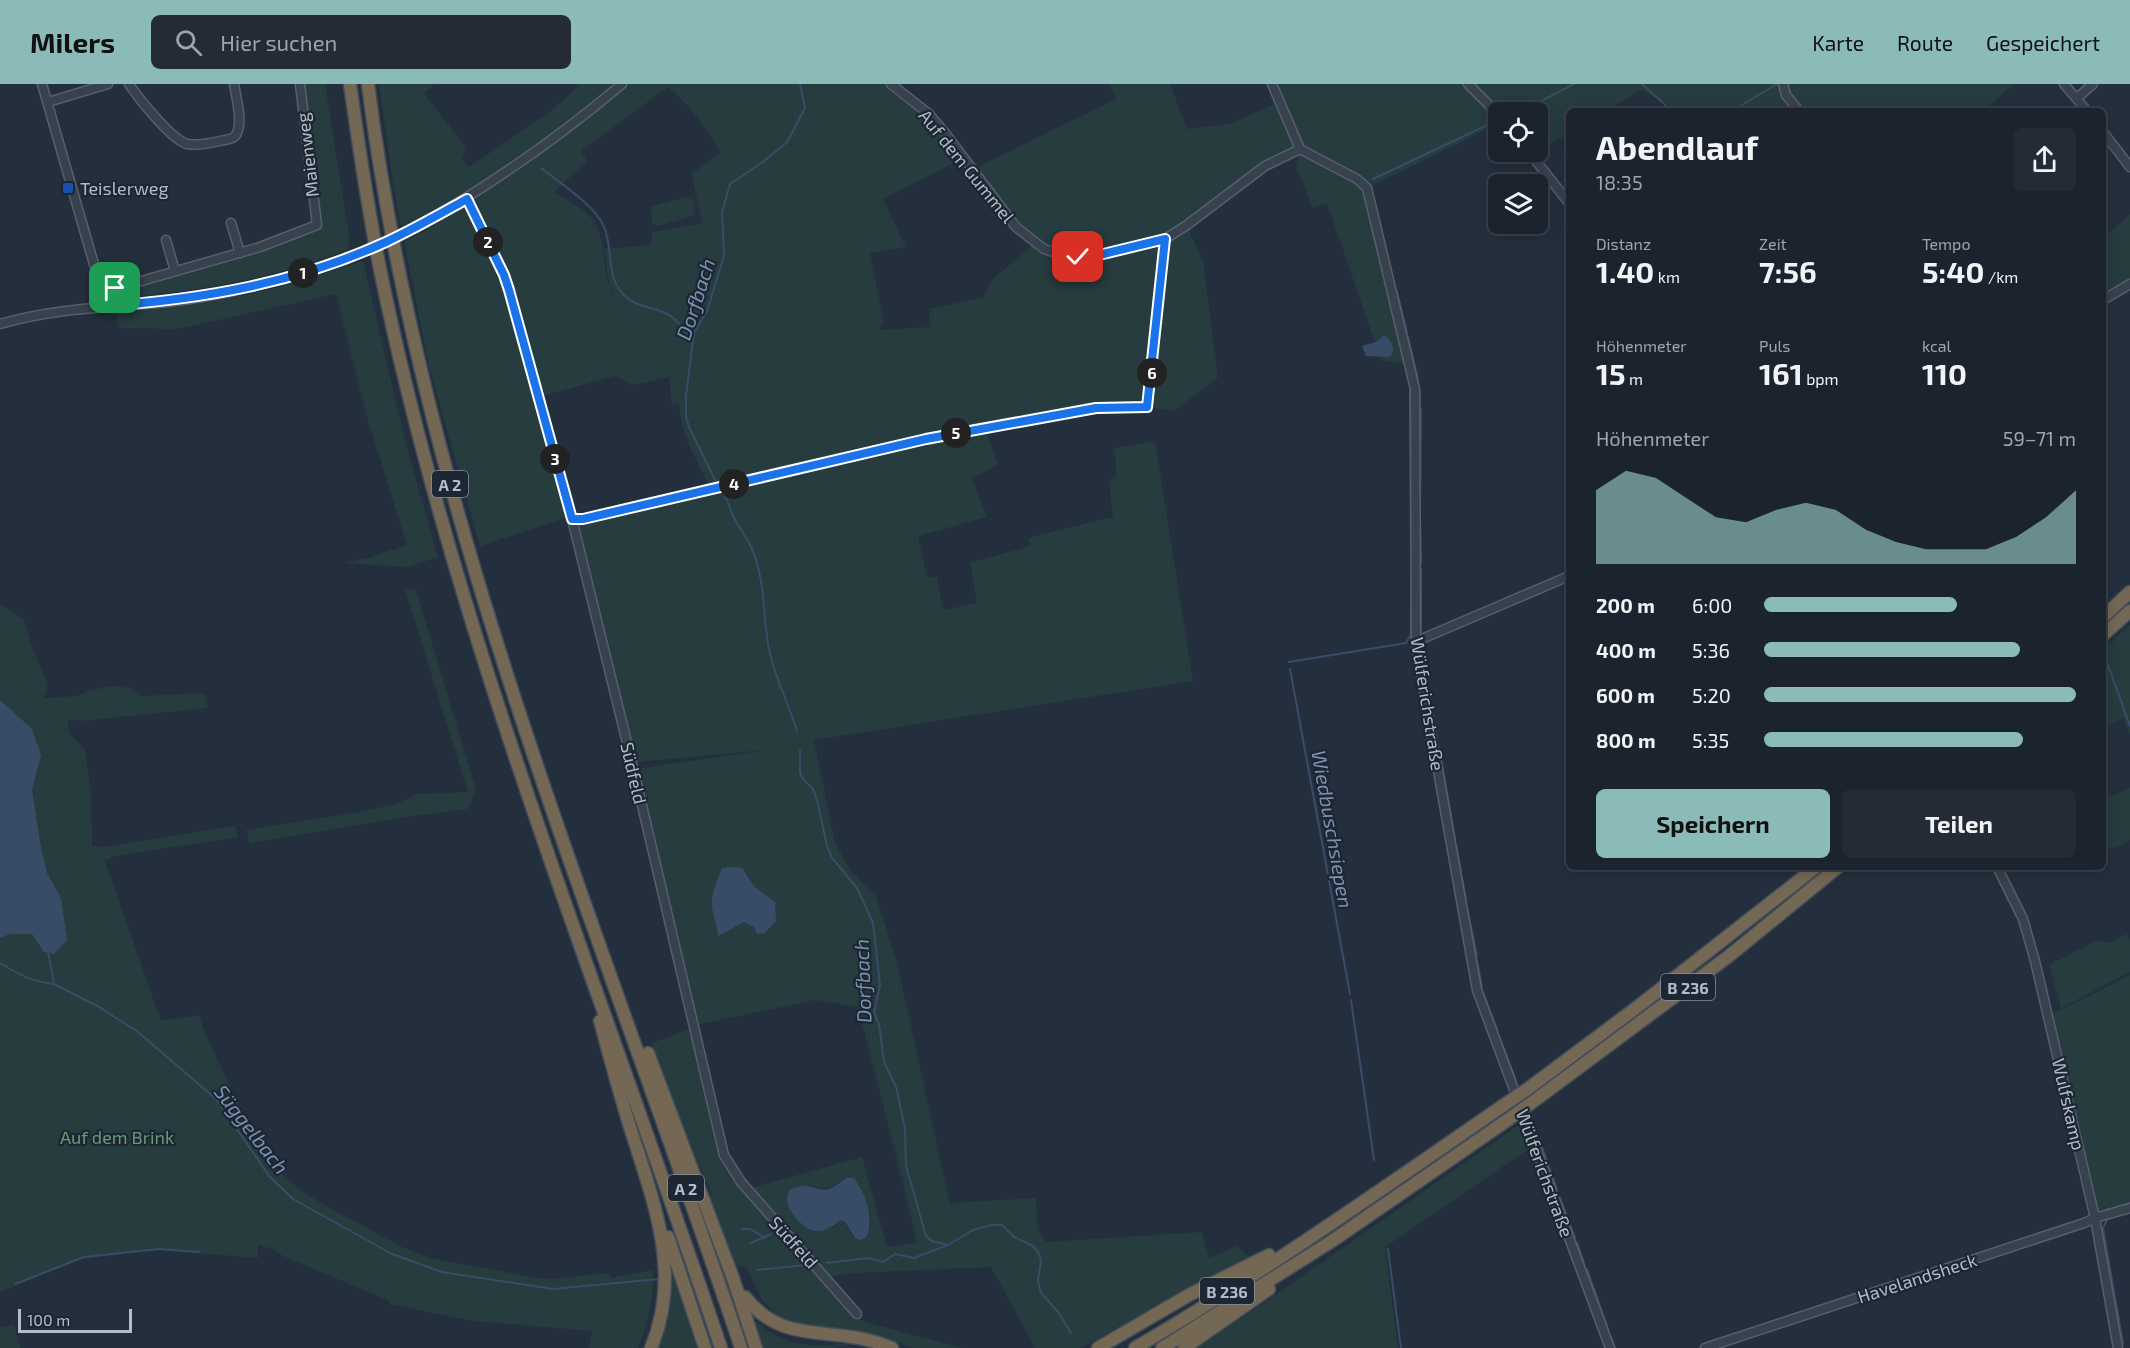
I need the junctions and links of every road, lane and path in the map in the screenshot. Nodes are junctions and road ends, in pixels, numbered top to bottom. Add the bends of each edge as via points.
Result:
1 (42, 84) edge
2 (108, 84) edge
3 (129, 84) edge
4 (234, 84) edge
5 (300, 84) edge
6 (350, 84) edge
7 (368, 84) edge
8 (622, 84) edge
9 (891, 84) edge
10 (1272, 84) edge
11 (1468, 84) edge
12 (1783, 84) edge
13 (2064, 84) edge
14 (2093, 84) edge
15 (2077, 98) junction
16 (48, 102) junction
17 (1488, 104) edge
18 (1797, 108) edge
19 (2085, 108) edge
20 (2106, 136) edge
21 (1300, 149) junction
22 (1537, 162) edge
23 (2130, 167) edge
24 (467, 199) junction
25 (1566, 199) edge
26 (231, 223) dead end
27 (1165, 239) junction
28 (166, 240) dead end
29 (240, 253) junction
30 (175, 271) junction
31 (2130, 284) edge
32 (103, 292) junction
33 (2106, 298) edge
34 (106, 306) junction
35 (0, 324) edge
36 (572, 519) junction
37 (1566, 577) edge
38 (2130, 592) edge
39 (2130, 611) edge
40 (2106, 613) edge
41 (2106, 633) edge
42 (1417, 641) junction
43 (1812, 870) edge
44 (1834, 870) edge
45 (1997, 870) edge
46 (595, 985) junction
47 (630, 1028) junction
48 (2130, 1208) edge
49 (656, 1211) junction
50 (2095, 1218) junction
51 (1318, 1231) junction
52 (1332, 1241) junction
53 (733, 1278) junction
54 (857, 1314) dead end
55 (1110, 1340) junction
56 (651, 1348) edge
57 (705, 1348) edge
58 (721, 1348) edge
59 (741, 1348) edge
60 (756, 1348) edge
61 (892, 1348) edge
62 (1092, 1348) edge
63 (1098, 1348) edge
64 (1135, 1348) edge
65 (1162, 1348) edge
66 (1184, 1348) edge
67 (1610, 1348) edge
68 (1705, 1348) edge
69 (2118, 1348) edge

1 - 16 street
2 - 16 street
3 - 4 street via 178,139 189,144 211,143 238,134
5 - 29 street, Maienweg via 316,225
6 - 46 highway, A 2 via 381,274 420,440 468,609
7 - 47 highway, A 2 via 394,250 444,465 514,692
8 - 24 street via 567,129
9 - 27 street, Auf dem Gummel via 929,114 1008,219 1044,249 1060,256 1086,257
10 - 21 street
11 - 17 street
12 - 18 street
13 - 15 street
14 - 15 street
15 - 19 street
16 - 32 street
20 - 23 street
21 - 27 street, Auf dem Gummel via 1265,166
21 - 42 street, Wülferichstraße via 1367,188 1410,364 1416,400
22 - 25 street
24 - 34 street, bridge via 350,257 295,276 169,302
24 - 36 street, Südfeld via 507,283
26 - 29 street
27 - 36 street via 1147,407 1096,408 926,439
28 - 30 street
29 - 30 street
30 - 32 street
31 - 33 street
32 - 34 street
34 - 35 street via 51,312
36 - 54 street, Südfeld via 724,1155 741,1182
37 - 42 street
38 - 40 highway
39 - 41 highway
42 - 67 street, Wülferichstraße via 1478,990
43 - 51 highway, B 236, bridge via 1659,992 1529,1088
44 - 52 highway, B 236, bridge via 1729,956 1534,1101
45 - 50 street, Wulfskamp via 2028,932
46 - 49 highway via 598,1017
46 - 58 highway, A 2
47 - 53 highway via 647,1052
47 - 59 highway, A 2
48 - 50 street, Havelandsheck
49 - 56 highway via 666,1275 663,1306
49 - 57 highway
50 - 68 street, Havelandsheck
50 - 69 street, Wulfskamp
51 - 55 highway via 1290,1242
51 - 64 highway, B 236
52 - 65 highway, B 236
52 - 66 highway
53 - 60 highway
53 - 61 highway via 758,1317 783,1336 805,1342 864,1340
55 - 62 highway
55 - 63 highway

